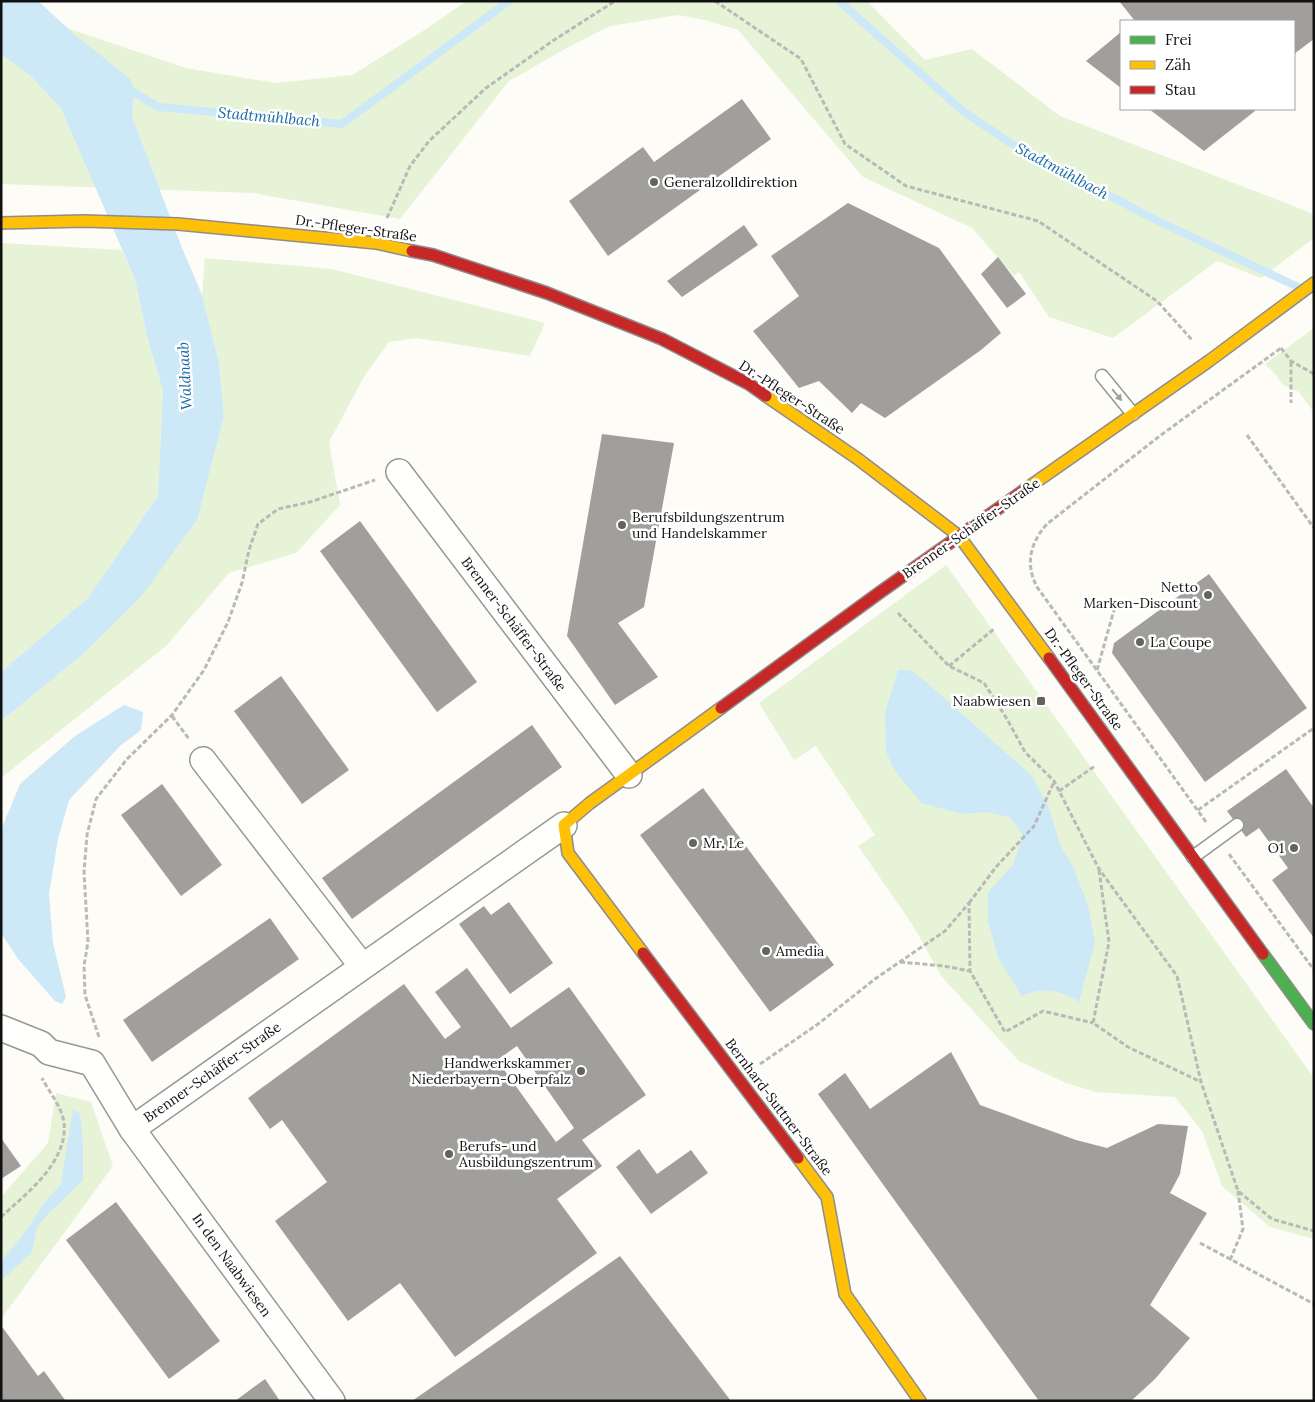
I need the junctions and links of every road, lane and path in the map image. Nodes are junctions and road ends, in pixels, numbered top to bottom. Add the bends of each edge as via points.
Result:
1 (616, 1) edge
2 (715, 1) edge
3 (1, 224) edge
4 (376, 243) junction
5 (1314, 284) edge
6 (1261, 322) junction
7 (1281, 348) junction
8 (1209, 361) junction
9 (1291, 361) junction
10 (1314, 374) edge
11 (1102, 376) dead end
12 (1291, 403) dead end
13 (1133, 414) junction
14 (1247, 435) dead end
15 (399, 472) joint
16 (1314, 528) edge
17 (959, 536) junction
18 (879, 593) junction
19 (1116, 603) dead end
20 (1015, 612) junction
21 (949, 666) junction
22 (1096, 670) junction
23 (1314, 728) edge
24 (1116, 750) junction
25 (204, 760) dead end
26 (629, 776) junction
27 (1054, 782) junction
28 (1059, 791) junction
29 (1198, 810) junction
30 (564, 825) junction
31 (1237, 825) dead end
32 (1218, 839) junction
33 (1193, 857) junction
34 (1099, 869) junction
35 (969, 903) junction
36 (899, 962) junction
37 (362, 966) junction
38 (1314, 970) edge
39 (970, 971) junction
40 (1093, 1022) junction
41 (1314, 1024) edge
42 (1, 1028) edge
43 (41, 1044) junction
44 (92, 1063) junction
45 (739, 1078) junction
46 (1201, 1082) junction
47 (132, 1129) junction
48 (1238, 1191) junction
49 (1, 1217) edge
50 (1314, 1231) edge
51 (1200, 1243) dead end
52 (1230, 1260) junction
53 (1314, 1304) edge
54 (332, 1401) edge
55 (920, 1401) edge

1 - 4 path via 486,88 429,141 410,166
2 - 8 path via 802,59 845,144 906,186 1038,221 1157,301
3 - 4 street, Dr.-Pfleger-Straße via 84,221 178,224
4 - 17 street, Dr.-Pfleger-Straße via 432,255 547,293 662,339 749,384 858,459
5 - 6 street, Brenner-Schäffer-Straße
6 - 7 path
6 - 8 street, Brenner-Schäffer-Straße
7 - 9 path
7 - 22 path via 1161,435 1040,532 1030,559 1031,576
8 - 13 street, Brenner-Schäffer-Straße
9 - 10 path
9 - 12 path
11 -> 13 lane
13 - 17 street, Brenner-Schäffer-Straße
14 - 16 path
15 - 26 street, Brenner-Schäffer-Straße
15 - 44 path via 310,502 278,509 258,524 228,622 204,670 172,715 127,758 96,799 87,835 84,872 88,942 84,995 100,1041
17 - 18 street, Brenner-Schäffer-Straße
17 - 20 street, Dr.-Pfleger-Straße
18 - 21 path
18 - 26 street, Brenner-Schäffer-Straße
19 - 22 path
20 - 21 path
20 - 24 street, Dr.-Pfleger-Straße
21 - 27 path via 984,683 1024,752
22 - 29 path
23 - 29 path
24 - 28 path
24 - 33 street, Dr.-Pfleger-Straße
25 - 37 street
26 - 30 street, Brenner-Schäffer-Straße
27 - 28 path
27 - 35 path via 1034,826 996,867
28 - 34 path
29 - 32 path
30 - 37 street, Brenner-Schäffer-Straße
30 - 45 street, Bernhard-Suttner-Straße via 568,853
31 - 32 lane
32 - 33 lane
32 - 38 path
33 - 41 street, Dr.-Pfleger-Straße
34 - 40 path via 1109,942
34 - 46 path via 1177,976
35 - 36 path via 945,931
35 - 39 path
36 - 39 path
36 - 45 path via 818,1024
37 - 47 street, Brenner-Schäffer-Straße
39 - 40 path via 1006,1032 1043,1011
40 - 46 path via 1128,1047
42 - 43 street
43 - 44 street via 50,1052
43 - 49 path via 33,1063 59,1108 64,1122 63,1143 48,1169
44 - 47 street, Brenner-Schäffer-Straße
45 - 55 street, Bernhard-Suttner-Straße via 827,1197 845,1294
46 - 48 path
47 - 54 street, In den Naabwiesen
48 - 50 path via 1272,1219
48 - 52 path via 1242,1229
51 - 52 path
52 - 53 path

